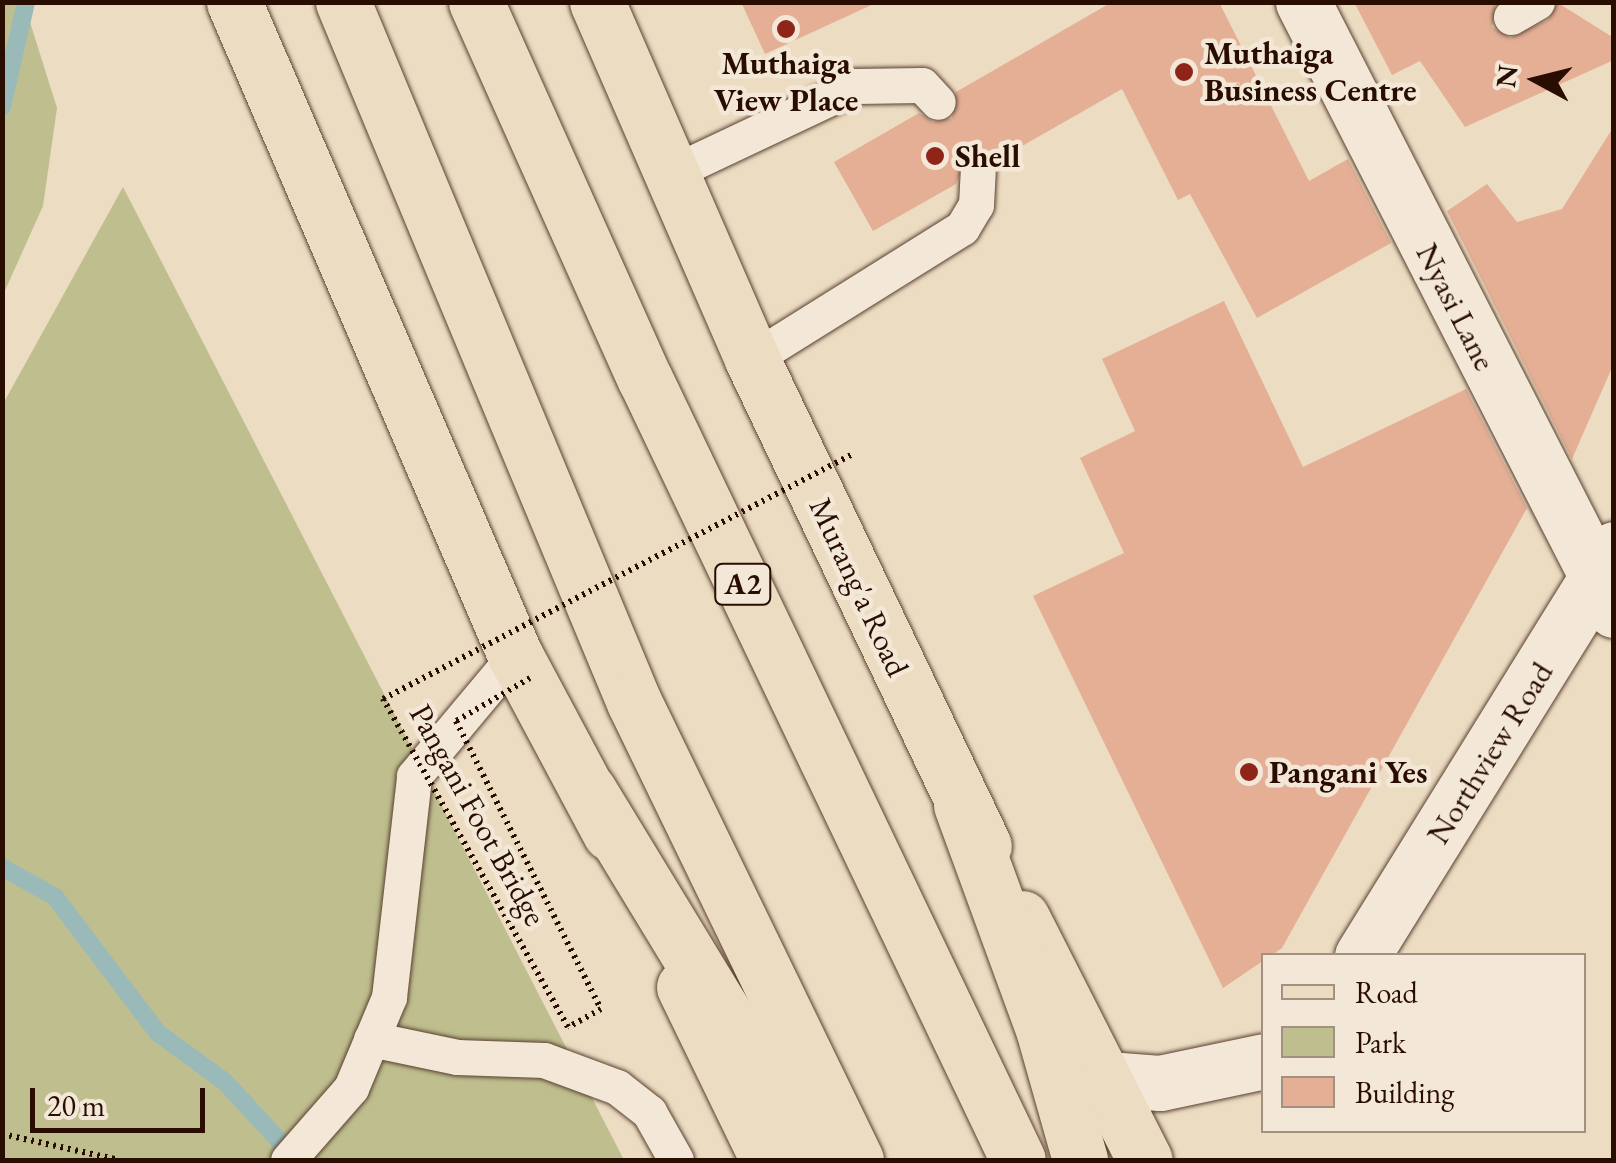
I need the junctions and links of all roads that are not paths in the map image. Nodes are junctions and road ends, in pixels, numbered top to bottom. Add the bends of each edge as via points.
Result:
1 (234, 2) edge
2 (344, 2) edge
3 (476, 2) edge
4 (596, 2) edge
5 (1302, 2) edge
6 (938, 102) dead end
7 (978, 172) dead end
8 (669, 174) junction
9 (752, 359) junction
10 (1608, 580) edge
11 (523, 666) junction
12 (590, 791) junction
13 (961, 805) junction
14 (1364, 953) edge
15 (371, 1038) junction
16 (1261, 1062) edge
17 (1108, 1079) junction
18 (288, 1160) edge
19 (676, 1160) edge
20 (768, 1160) edge
21 (814, 1160) edge
22 (856, 1160) edge
23 (1018, 1160) edge
24 (1080, 1160) edge
25 (1145, 1160) edge

1 - 11 main road
2 - 22 main road via 634,702
3 - 23 main road, A2 via 645,379
4 - 8 main road, Murang'a Road
5 - 10 street, Nyasi Lane
6 - 8 lane via 922,85 855,86
7 - 9 lane via 976,205 962,228
8 - 9 main road, Murang'a Road
9 - 13 main road, Murang'a Road
10 - 14 street, Northview Road
11 - 12 main road
11 - 15 lane via 414,776 389,997
12 - 20 main road
12 - 21 main road
13 - 17 main road, Murang'a Road
13 - 24 main road via 1042,1029
15 - 18 lane via 351,1088
15 - 19 lane via 458,1057 544,1060 617,1088 650,1112
16 - 17 street via 1160,1084
17 - 25 main road, Murang'a Road

